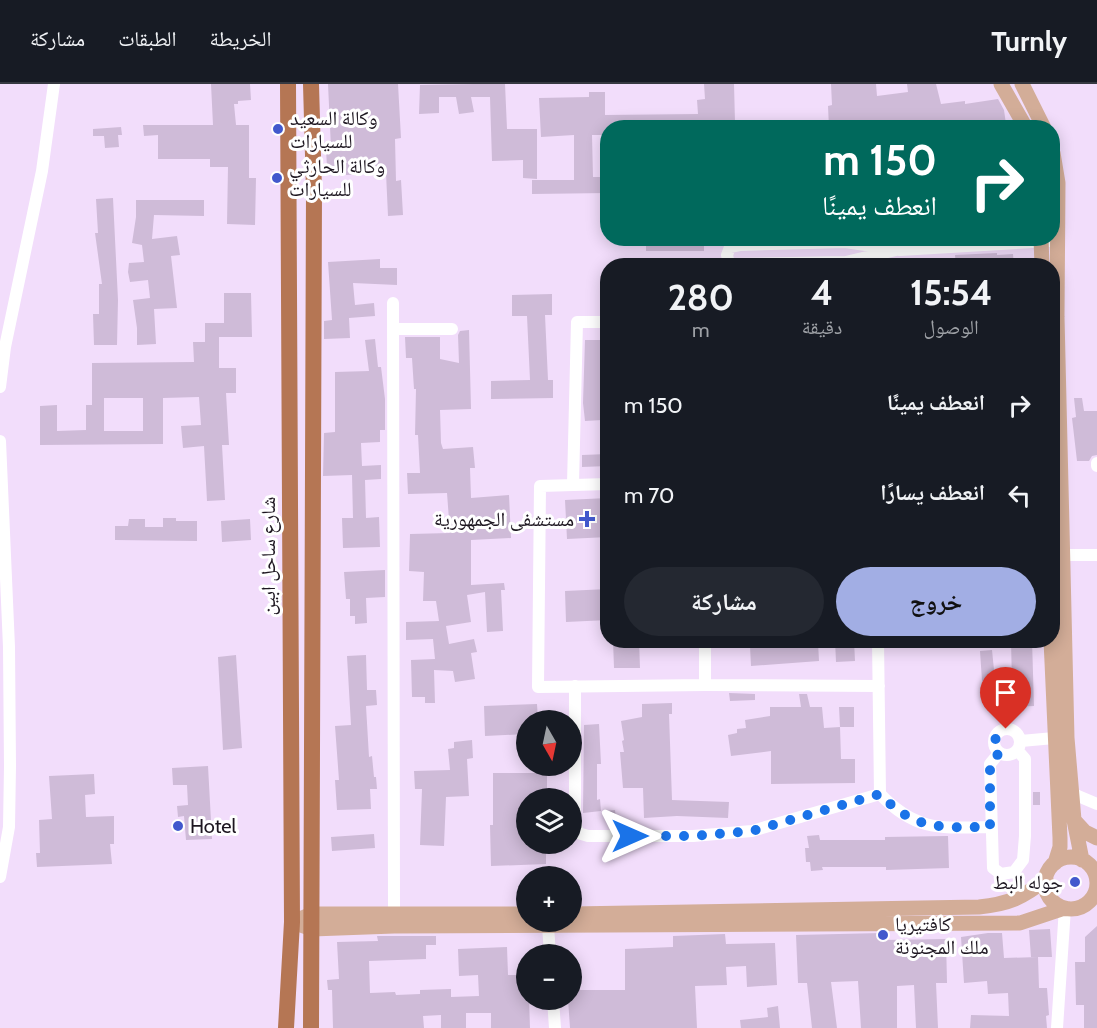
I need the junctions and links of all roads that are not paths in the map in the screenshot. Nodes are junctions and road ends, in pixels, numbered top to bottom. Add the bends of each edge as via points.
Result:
1 (54, 84) edge
2 (288, 84) edge
3 (311, 84) edge
4 (1001, 84) edge
5 (1022, 84) edge
6 (1021, 120) edge
7 (1040, 120) edge
8 (735, 246) edge
9 (870, 246) edge
10 (956, 246) edge
11 (896, 250) junction
12 (728, 258) edge
13 (863, 258) edge
14 (393, 303) dead end
15 (600, 322) edge
16 (394, 329) junction
17 (452, 329) dead end
18 (0, 387) edge
19 (0, 441) edge
20 (573, 484) junction
21 (600, 484) edge
22 (1060, 555) edge
23 (1097, 555) edge
24 (1060, 596) edge
25 (705, 648) edge
26 (878, 648) edge
27 (1051, 648) edge
28 (705, 685) junction
29 (575, 686) junction
30 (879, 686) junction
31 (1054, 738) junction
32 (1019, 746) junction
33 (999, 753) junction
34 (1071, 793) junction
35 (880, 794) junction
36 (1097, 804) edge
37 (1074, 820) junction
38 (990, 827) junction
39 (1097, 838) edge
40 (1089, 861) edge
41 (1055, 863) junction
42 (0, 877) edge
43 (1046, 879) junction
44 (1096, 890) edge
45 (1065, 908) junction
46 (516, 914) edge
47 (582, 914) edge
48 (394, 920) junction
49 (312, 921) junction
50 (292, 922) junction
51 (516, 922) edge
52 (582, 923) edge
53 (554, 1010) edge
54 (286, 1028) edge
55 (310, 1028) edge
56 (555, 1028) edge
57 (1057, 1028) edge

1 - 18 street via 42,171
2 - 50 highway, شارع ساحل ابين
3 - 49 highway
4 - 6 main road
5 - 7 main road
8 - 12 street via 730,247
9 - 11 street
10 - 11 street
11 - 13 street
14 - 16 street
15 - 20 street via 577,322
16 - 17 street
16 - 48 street
19 - 42 street via 10,766 9,827
20 - 21 street
20 - 29 street via 540,486 538,687
22 - 23 street
24 - 34 main road
25 - 28 street
26 - 30 street
27 - 31 main road
28 - 29 street
28 - 30 street
29 - 35 street via 578,833 693,836 752,831
30 - 35 street
31 - 32 street
31 - 41 main road via 1060,838
32 - 33 street via 1008,756
32 - 33 street via 1016,732 1006,729 997,734 994,744
32 - 38 street via 1025,759 1025,836 1023,860 1014,872 1001,874 993,868
33 - 38 street via 990,764
34 - 36 street
34 - 37 main road
35 - 38 street via 893,807 928,826
37 - 39 main road
37 - 40 main road
40 - 41 main road via 1068,857
40 - 44 main road via 1096,875
41 - 43 main road
43 - 45 main road via 1050,897
43 - 47 main road via 1017,900 979,907
44 - 45 main road via 1087,903
45 - 52 main road via 1020,923
45 - 57 street
46 - 48 main road
48 - 49 main road
48 - 51 main road
49 - 50 main road
49 - 55 highway
50 - 54 highway, شارع ساحل ابين
53 - 56 street

